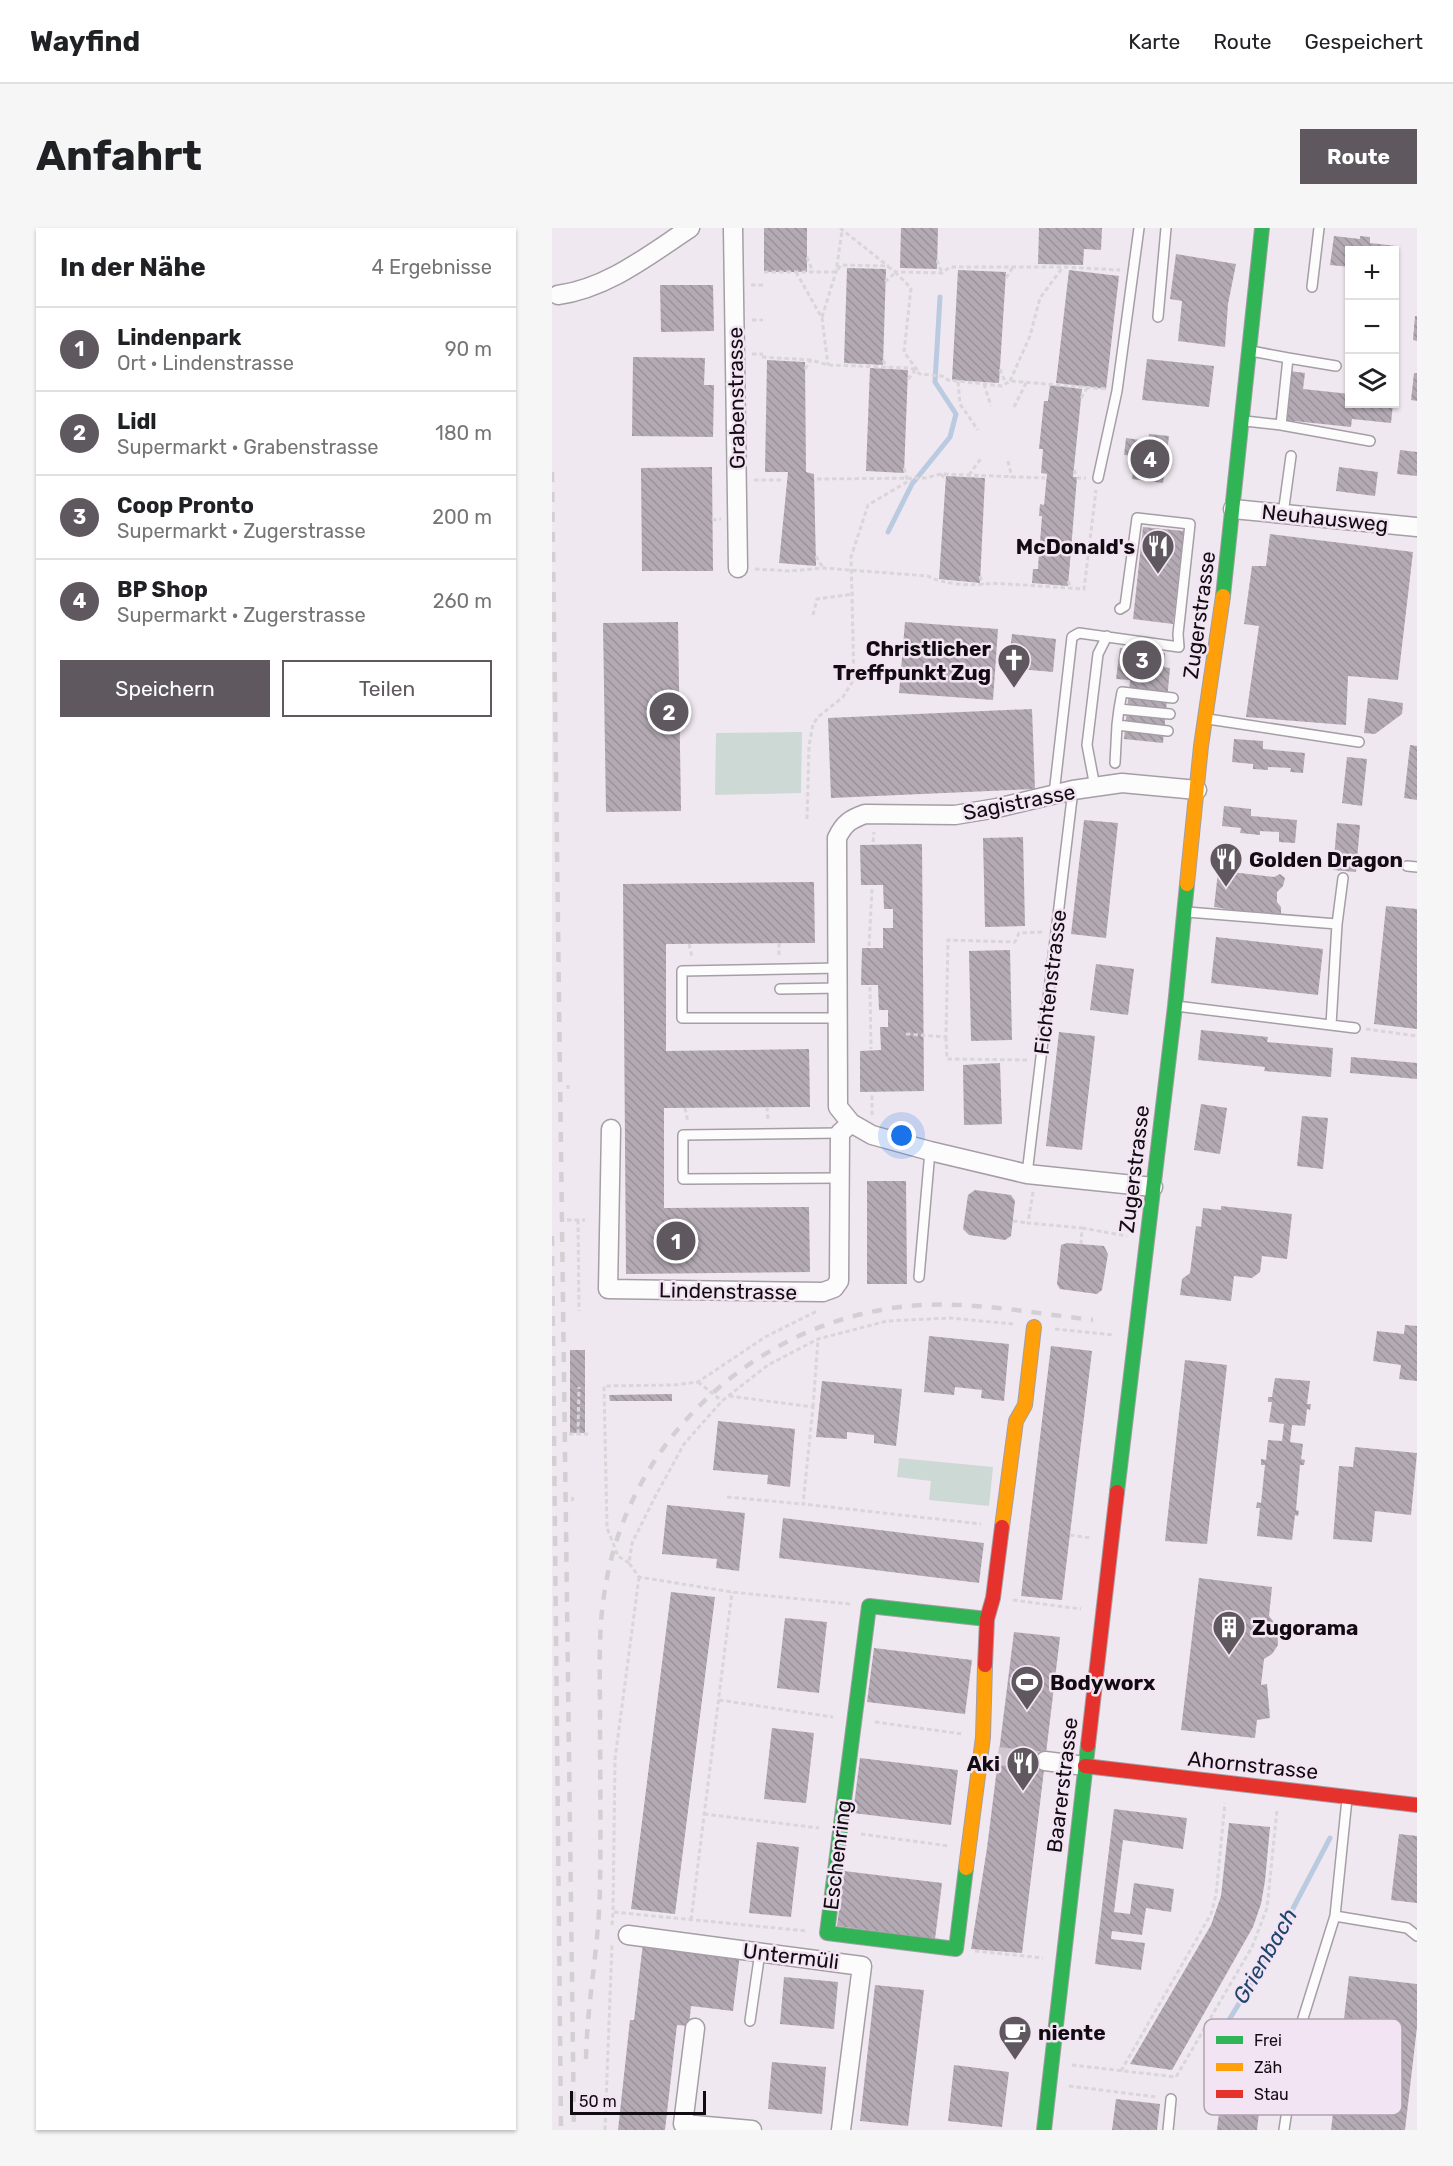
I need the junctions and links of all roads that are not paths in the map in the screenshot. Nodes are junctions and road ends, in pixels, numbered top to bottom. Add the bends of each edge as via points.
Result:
1 (690, 228) edge
2 (734, 228) edge
3 (1139, 228) edge
4 (1166, 228) edge
5 (1262, 228) edge
6 (1319, 228) edge
7 (1312, 287) dead end
8 (558, 295) dead end
9 (1158, 317) dead end
10 (1250, 351) junction
11 (1288, 358) junction
12 (1336, 366) dead end
13 (1242, 420) junction
14 (1281, 425) junction
15 (1370, 441) dead end
16 (1291, 456) dead end
17 (1098, 478) road end
18 (1233, 509) junction
19 (1283, 514) junction
20 (1417, 527) edge
21 (738, 568) road end
22 (1119, 609) dead end
23 (1107, 636) junction
24 (1173, 698) dead end
25 (1119, 709) junction
26 (1170, 714) dead end
27 (1205, 718) junction
28 (1117, 725) junction
29 (1168, 731) dead end
30 (1359, 742) dead end
31 (1115, 763) dead end
32 (1095, 787) junction
33 (1073, 790) junction
34 (1197, 790) junction
35 (1054, 794) junction
36 (1343, 878) dead end
37 (1184, 911) junction
38 (1337, 924) junction
39 (838, 968) junction
40 (839, 988) junction
41 (780, 989) dead end
42 (1175, 1006) junction
43 (839, 1018) junction
44 (1331, 1025) junction
45 (1355, 1028) road end
46 (845, 1128) junction
47 (611, 1130) dead end
48 (930, 1151) junction
49 (1031, 1175) junction
50 (838, 1178) junction
51 (1153, 1187) junction
52 (919, 1277) dead end
53 (1034, 1327) road end
54 (1136, 1337) joint
55 (987, 1619) junction
56 (1045, 1761) tunnel mouth
57 (1085, 1766) junction
58 (1347, 1797) junction
59 (1417, 1805) edge
60 (1335, 1916) junction
61 (628, 1935) dead end
62 (1417, 1936) edge
63 (760, 1952) junction
64 (1303, 2019) edge
65 (750, 2021) dead end
66 (694, 2028) dead end
67 (1171, 2099) road end
68 (1286, 2115) edge
69 (745, 2130) edge
70 (842, 2130) edge
71 (1044, 2130) edge
72 (1168, 2130) edge
73 (1284, 2130) edge

1 - 8 street via 621,274
2 - 21 street, Grabenstrasse
3 - 17 lane via 1118,391
4 - 9 lane
5 - 10 main road, Zugerstrasse
6 - 7 lane
10 - 11 lane
10 - 13 main road, Zugerstrasse
11 - 12 lane
11 - 14 lane
13 - 14 lane
13 - 18 main road, Zugerstrasse
14 - 15 lane
16 - 19 lane
18 - 19 street, Neuhausweg
18 - 27 main road, Zugerstrasse
19 - 20 street, Neuhausweg
22 - 23 lane via 1125,606 1137,518 1190,524 1179,647
23 - 32 lane via 1098,654 1087,745
23 - 35 lane via 1079,633 1072,637
24 - 25 lane via 1122,692
25 - 26 lane
25 - 28 lane
27 - 30 lane
27 - 34 main road, Zugerstrasse
28 - 29 lane
28 - 31 lane
32 - 33 street, Sagistrasse
32 - 34 street, Sagistrasse via 1122,783
33 - 35 street, Sagistrasse
33 - 49 lane, Fichtenstrasse
34 - 37 main road, Zugerstrasse
35 - 39 street, Sagistrasse via 955,815 865,814 852,818 837,838
36 - 38 lane
37 - 38 lane
37 - 42 main road, Zugerstrasse
38 - 44 lane
39 - 40 street
39 - 43 lane via 682,971 682,1018
40 - 41 lane
40 - 43 street
42 - 44 lane
42 - 51 main road, Zugerstrasse
43 - 46 street via 838,1107
44 - 45 lane
46 - 48 street
46 - 50 street
46 - 50 lane via 683,1135 683,1179
47 - 50 street, Lindenstrasse via 609,1289 824,1293 839,1281
48 - 49 street
48 - 52 lane
49 - 51 street
51 - 54 main road, Zugerstrasse
53 - 55 main road via 1026,1405 1016,1421
54 - 57 main road, Baarerstrasse
55 - 55 main road, Eschenring via 990,1754 956,1949 827,1933 869,1606
56 - 57 street
57 - 58 main road, Ahornstrasse
57 - 71 main road, Baarerstrasse
58 - 59 main road, Ahornstrasse
58 - 60 lane
60 - 62 lane via 1407,1928
60 - 64 lane
61 - 63 street, Untermüli
63 - 65 lane
63 - 70 street, Untermüli via 862,1966
66 - 69 street via 683,2124
67 - 72 lane
68 - 73 lane

